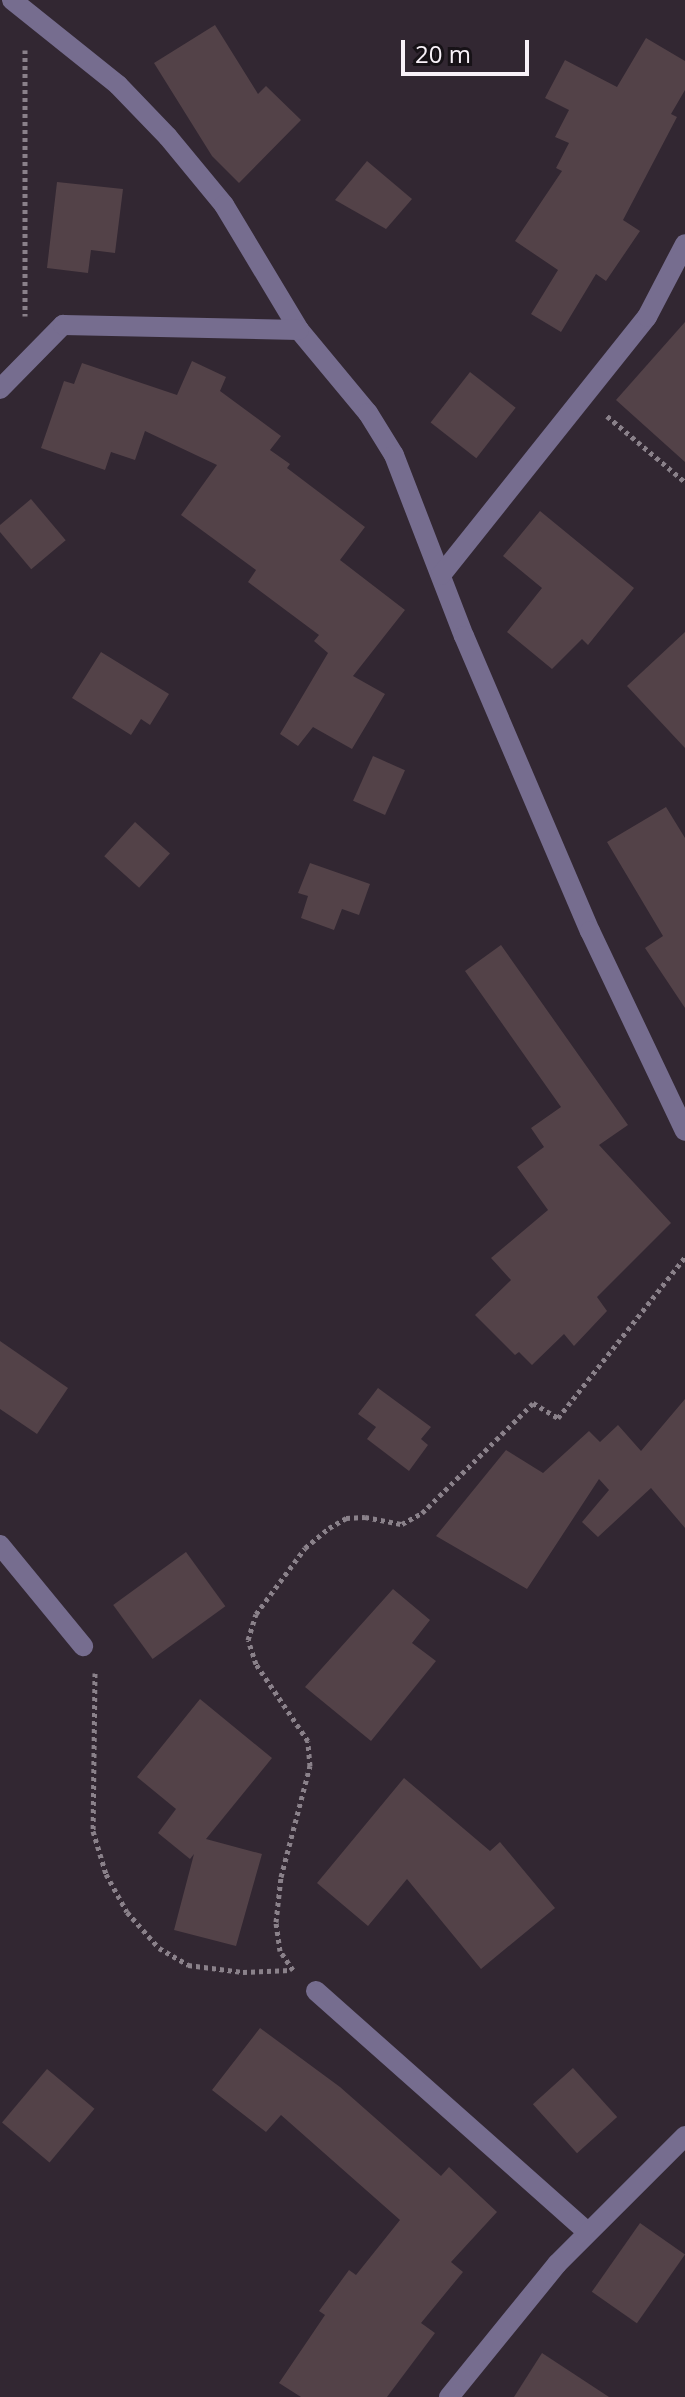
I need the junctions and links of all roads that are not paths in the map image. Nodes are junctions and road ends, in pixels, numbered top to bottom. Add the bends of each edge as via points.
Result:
1 (19, 4) edge
2 (685, 244) edge
3 (299, 330) junction
4 (0, 389) edge
5 (441, 575) junction
6 (685, 1131) edge
7 (0, 1545) edge
8 (83, 1646) road end
9 (316, 1991) road end
10 (685, 2136) edge
11 (587, 2232) junction
12 (449, 2397) edge

1 - 3 street via 118,85 168,137 224,205
2 - 5 street via 647,317
3 - 4 street via 63,325
3 - 5 street via 368,413 394,455
5 - 6 street via 590,931
7 - 8 street
9 - 11 street
10 - 11 street
11 - 12 street

